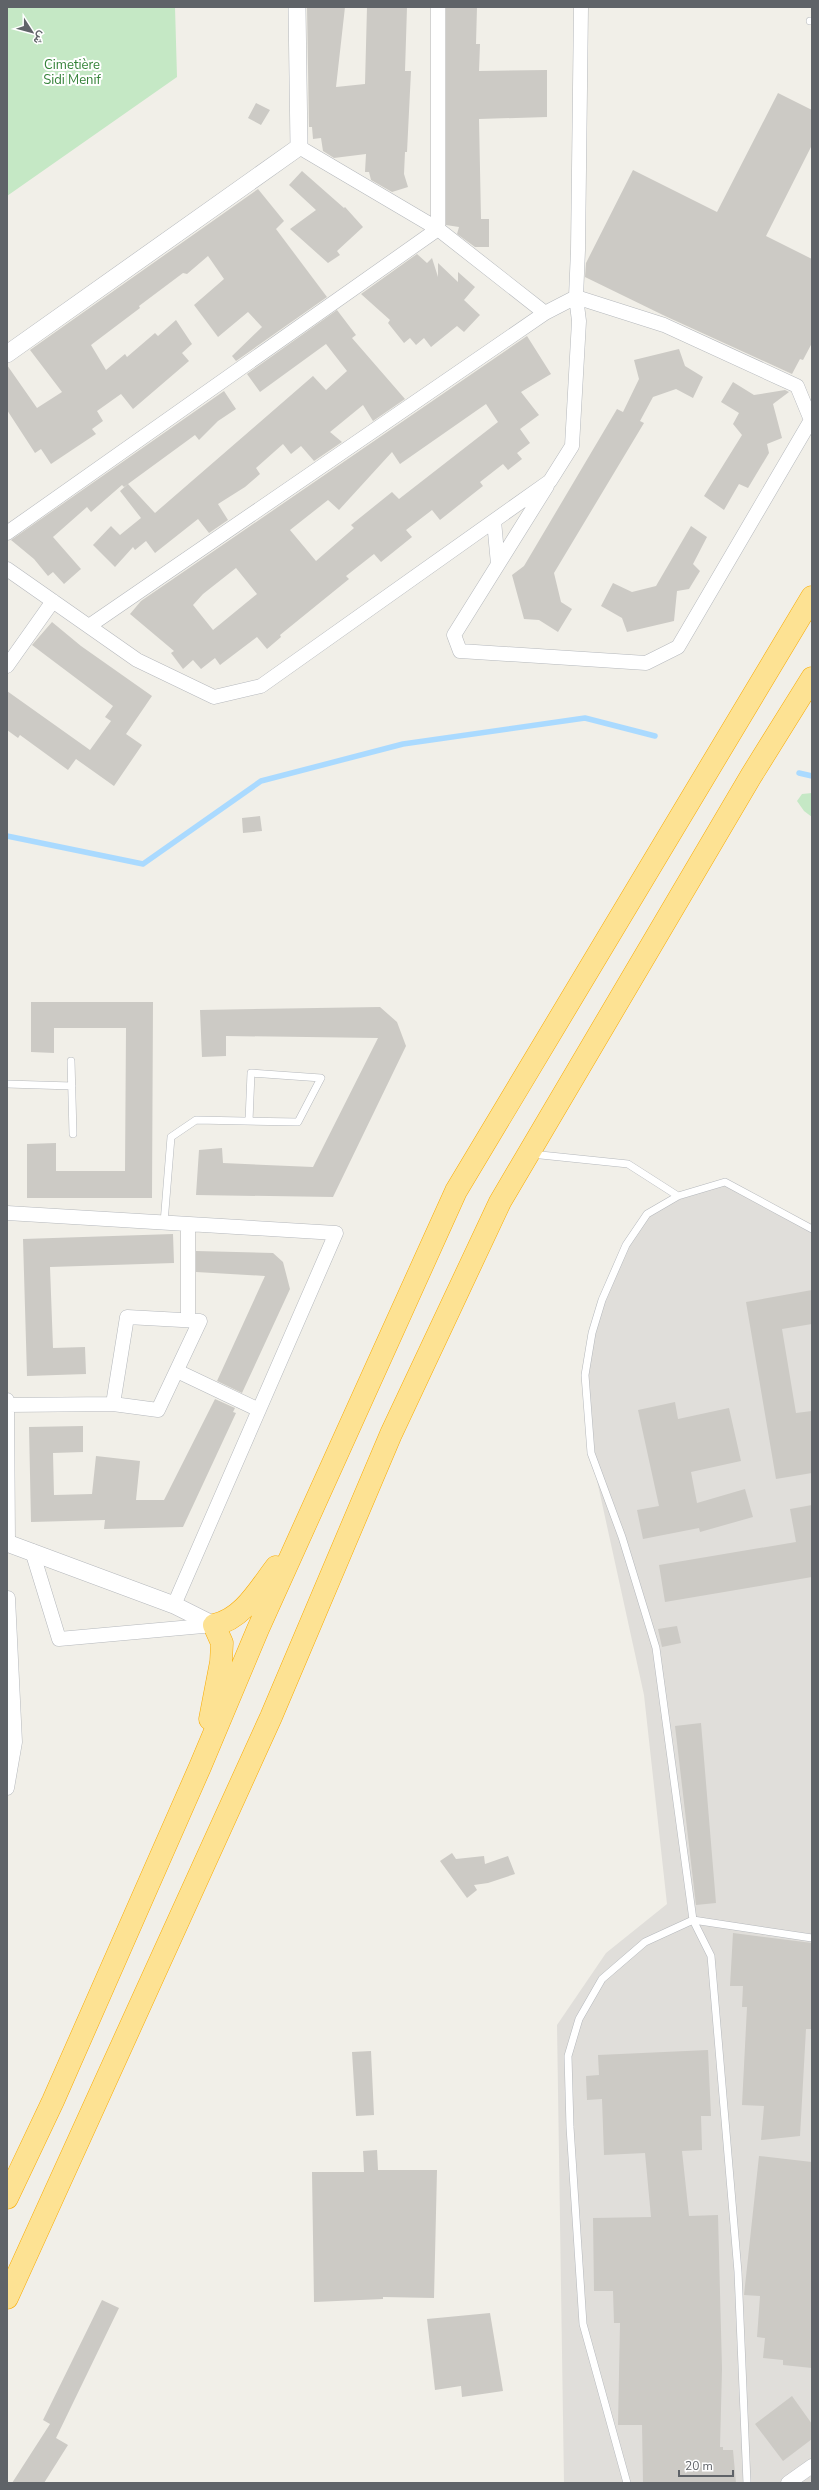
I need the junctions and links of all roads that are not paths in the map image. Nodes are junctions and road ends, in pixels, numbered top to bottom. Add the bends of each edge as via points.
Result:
1 (297, 7) edge
2 (438, 7) edge
3 (581, 7) edge
4 (298, 147) junction
5 (438, 230) junction
6 (576, 297) junction
7 (545, 313) junction
8 (7, 354) edge
9 (812, 420) edge
10 (550, 480) junction
11 (494, 521) junction
12 (7, 533) edge
13 (498, 564) junction
14 (7, 569) edge
15 (812, 597) edge
16 (52, 601) junction
17 (89, 626) junction
18 (7, 666) edge
19 (812, 678) edge
20 (71, 1061) dead end
21 (7, 1084) edge
22 (72, 1086) junction
23 (249, 1121) junction
24 (73, 1134) dead end
25 (528, 1154) junction
26 (678, 1196) junction
27 (7, 1213) edge
28 (164, 1222) junction
29 (188, 1224) junction
30 (812, 1229) edge
31 (188, 1320) junction
32 (177, 1371) junction
33 (7, 1400) edge
34 (113, 1404) junction
35 (7, 1405) edge
36 (259, 1410) junction
37 (300, 1536) junction
38 (8, 1543) edge
39 (32, 1551) junction
40 (8, 1598) dead end
41 (174, 1605) junction
42 (214, 1625) junction
43 (200, 1766) junction
44 (7, 1788) edge
45 (693, 1920) junction
46 (812, 1938) edge
47 (7, 2198) edge
48 (7, 2298) edge
49 (812, 2466) edge
50 (627, 2483) edge
51 (747, 2483) edge
52 (788, 2483) edge

1 - 4 street
2 - 5 street
3 - 6 street
4 - 5 street
4 - 8 street
5 - 7 street
5 - 12 street
6 - 7 street
6 - 9 street via 664,325 797,386
6 - 10 street via 579,321 572,446
7 - 17 street
9 - 13 street via 678,647 646,663 460,651 454,635
10 - 11 street
10 - 13 street
11 - 13 street
11 - 17 street via 261,686 214,697 137,660
14 - 16 street
15 - 37 highway via 456,1191
16 - 17 street
16 - 18 street
19 - 25 highway via 751,776
20 - 22 lane
21 - 22 lane
22 - 24 lane
23 - 23 lane via 251,1073 321,1078 298,1122
23 - 28 lane via 196,1120 171,1137
25 - 26 lane via 628,1164
25 - 48 highway via 500,1202 390,1434 271,1717
26 - 30 lane via 725,1182
26 - 45 lane via 647,1214 626,1246 602,1300 592,1333 585,1375 591,1453 622,1537 656,1648
27 - 28 street
28 - 29 street
29 - 31 street
29 - 36 street via 336,1233
31 - 32 street via 200,1320
31 - 34 street via 127,1317
32 - 34 street via 158,1410
32 - 36 street
33 - 35 street
34 - 35 street
35 - 38 street
36 - 41 street
37 - 42 highway via 247,1605 230,1620
37 - 43 highway
38 - 39 street
39 - 41 street
39 - 42 street via 59,1639
40 - 44 street via 14,1742
41 - 42 street
42 - 43 highway via 222,1643 221,1662
43 - 47 highway via 53,2100
45 - 46 lane
45 - 50 lane via 645,1942 602,1979 579,2019 568,2056 583,2324
45 - 51 lane via 711,1956 716,2001 738,2272
49 - 52 street

